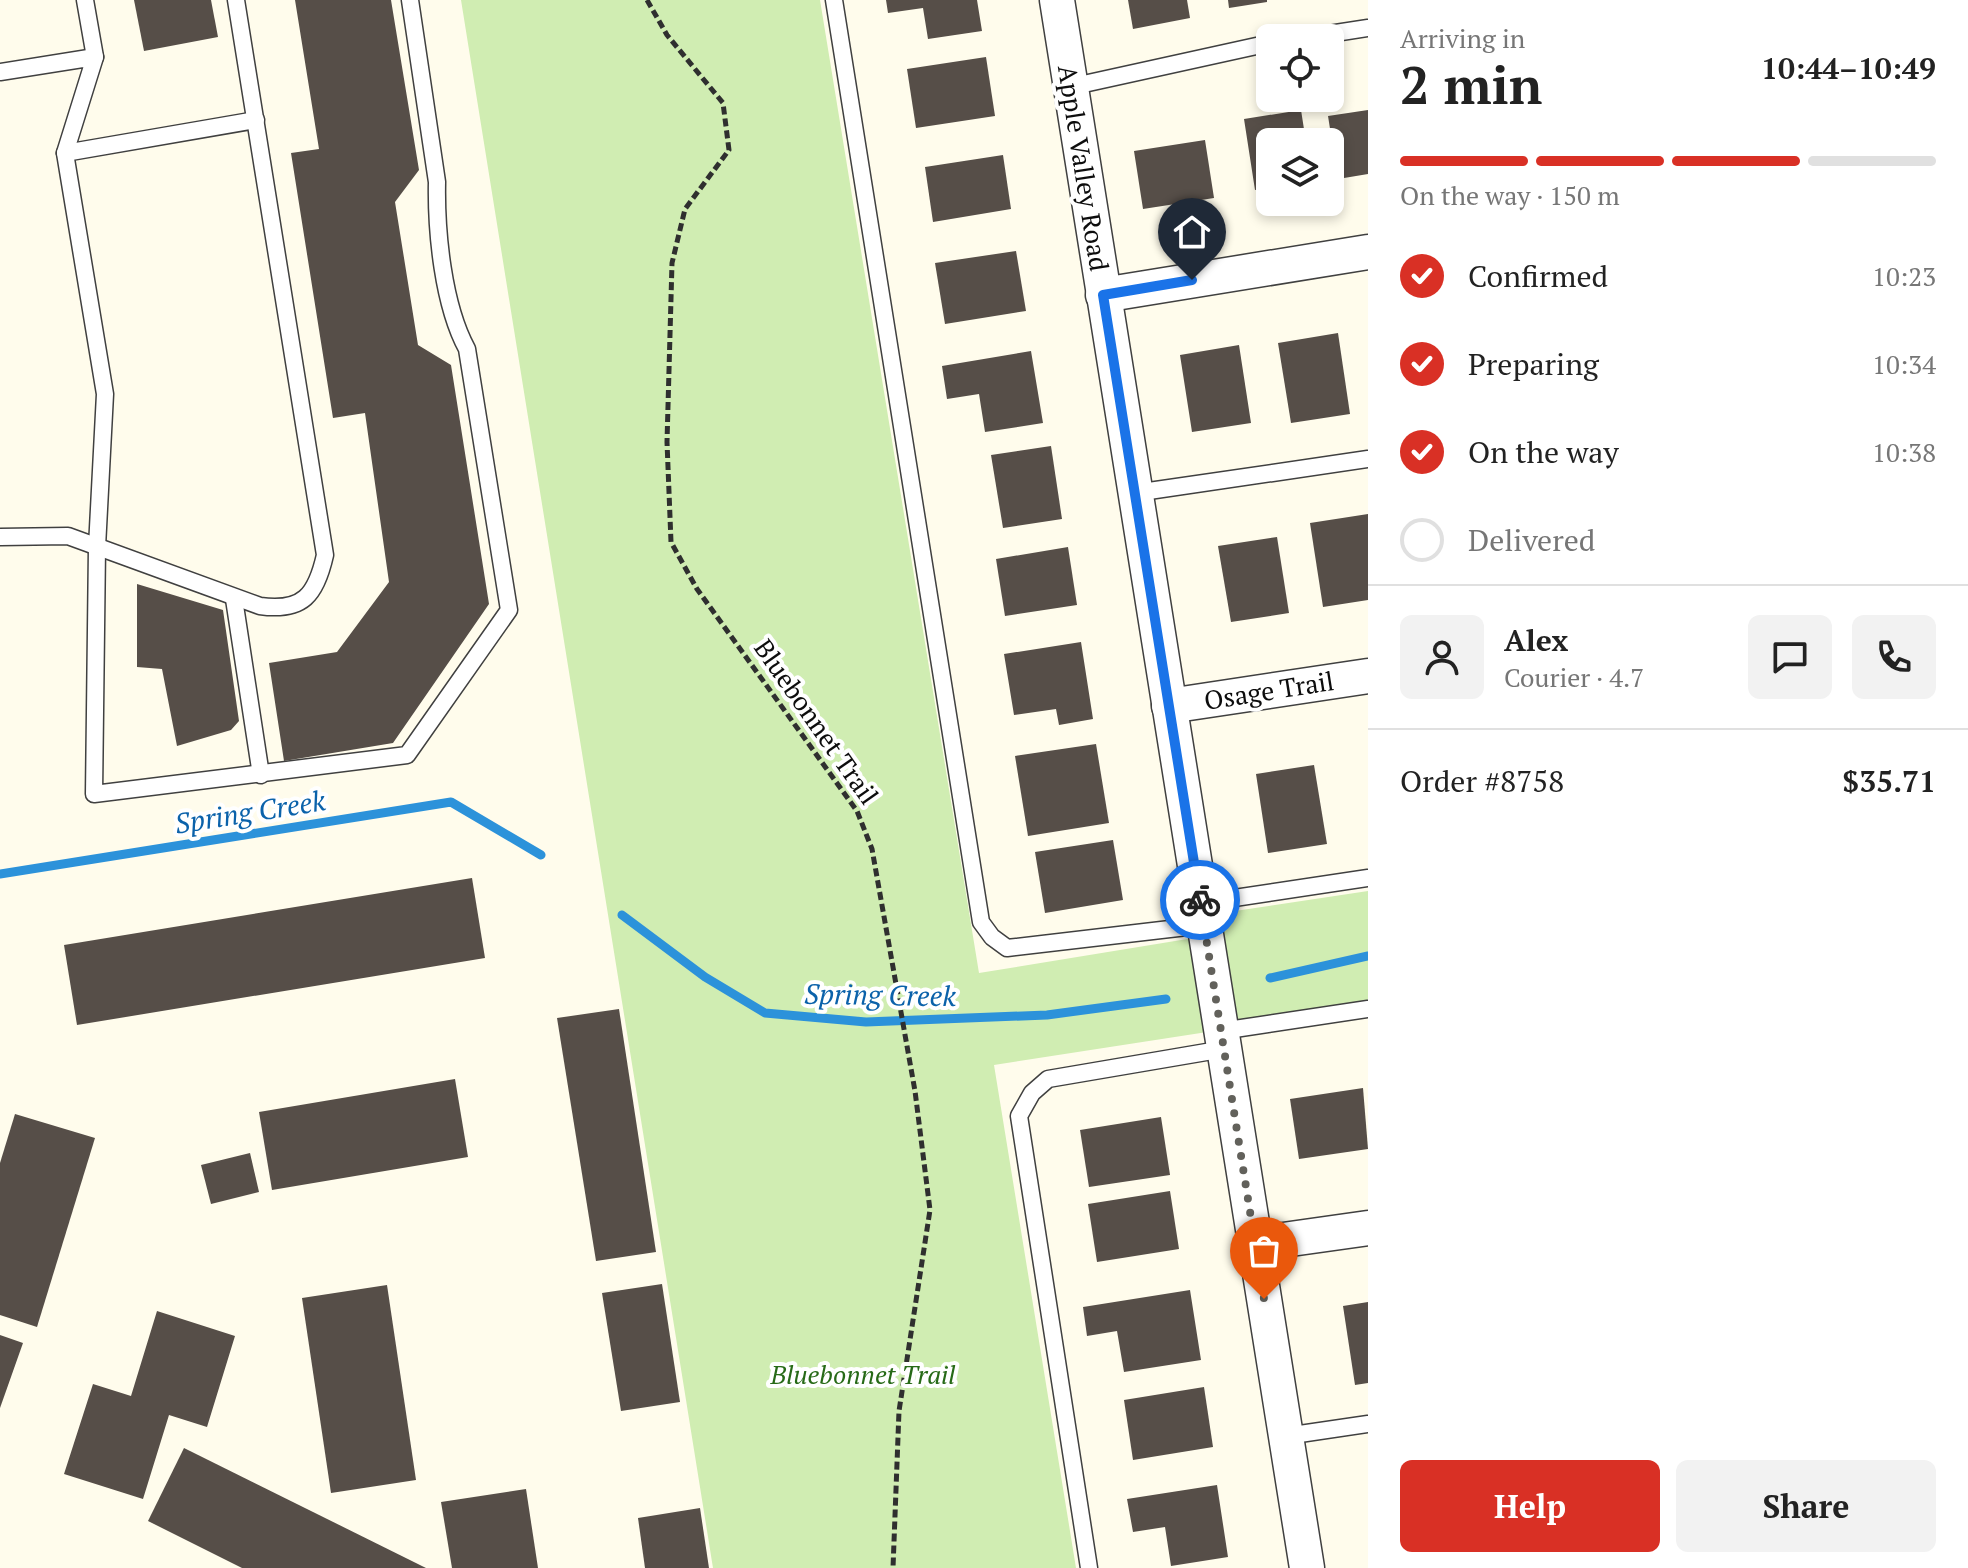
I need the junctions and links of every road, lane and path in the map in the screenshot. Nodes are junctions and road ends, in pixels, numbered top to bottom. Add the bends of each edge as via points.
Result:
1 (85, 0) edge
2 (236, 0) edge
3 (410, 0) edge
4 (647, 0) edge
5 (834, 0) edge
6 (1057, 0) edge
7 (1368, 28) edge
8 (1344, 32) edge
9 (1256, 46) edge
10 (95, 57) junction
11 (0, 72) edge
12 (1070, 87) junction
13 (256, 120) junction
14 (65, 153) junction
15 (1368, 252) edge
16 (1103, 295) junction
17 (1368, 459) edge
18 (1135, 493) junction
19 (0, 537) edge
20 (97, 547) junction
21 (234, 599) junction
22 (1368, 676) edge
23 (1169, 706) junction
24 (261, 775) junction
25 (1368, 878) edge
26 (1202, 914) junction
27 (1368, 1009) edge
28 (1222, 1040) junction
29 (1368, 1228) edge
30 (1255, 1244) junction
31 (1368, 1424) edge
32 (1286, 1436) junction
33 (893, 1568) edge
34 (1089, 1568) edge
35 (1307, 1568) edge

1 - 10 lane
2 - 13 lane
3 - 24 lane via 453,323 467,349 509,610 407,755
4 - 33 path, Bluebonnet Trail via 667,35 723,103 729,150 685,209 672,263 667,510 671,542 697,589 857,811 872,849 915,1091 930,1210 899,1411
5 - 26 lane via 981,922 1007,948
6 - 12 street, Apple Valley Road
7 - 8 lane
9 - 12 lane
10 - 11 lane
10 - 14 lane
12 - 16 street, Apple Valley Road
13 - 14 lane
13 - 21 lane via 325,555 318,585 305,599 282,609
14 - 20 lane via 105,394
15 - 16 street
16 - 18 street, Apple Valley Road
17 - 18 lane
18 - 23 street, Apple Valley Road
19 - 20 lane via 68,536
20 - 21 lane
20 - 24 lane via 94,794
21 - 24 lane
22 - 23 street, Osage Trail
23 - 26 street, Apple Valley Road
25 - 26 lane
26 - 28 street, Apple Valley Road
27 - 28 lane
28 - 30 street, Apple Valley Road
28 - 34 lane via 1048,1079 1019,1116
29 - 30 street
30 - 32 street, Apple Valley Road
31 - 32 lane
32 - 35 street, Apple Valley Road

